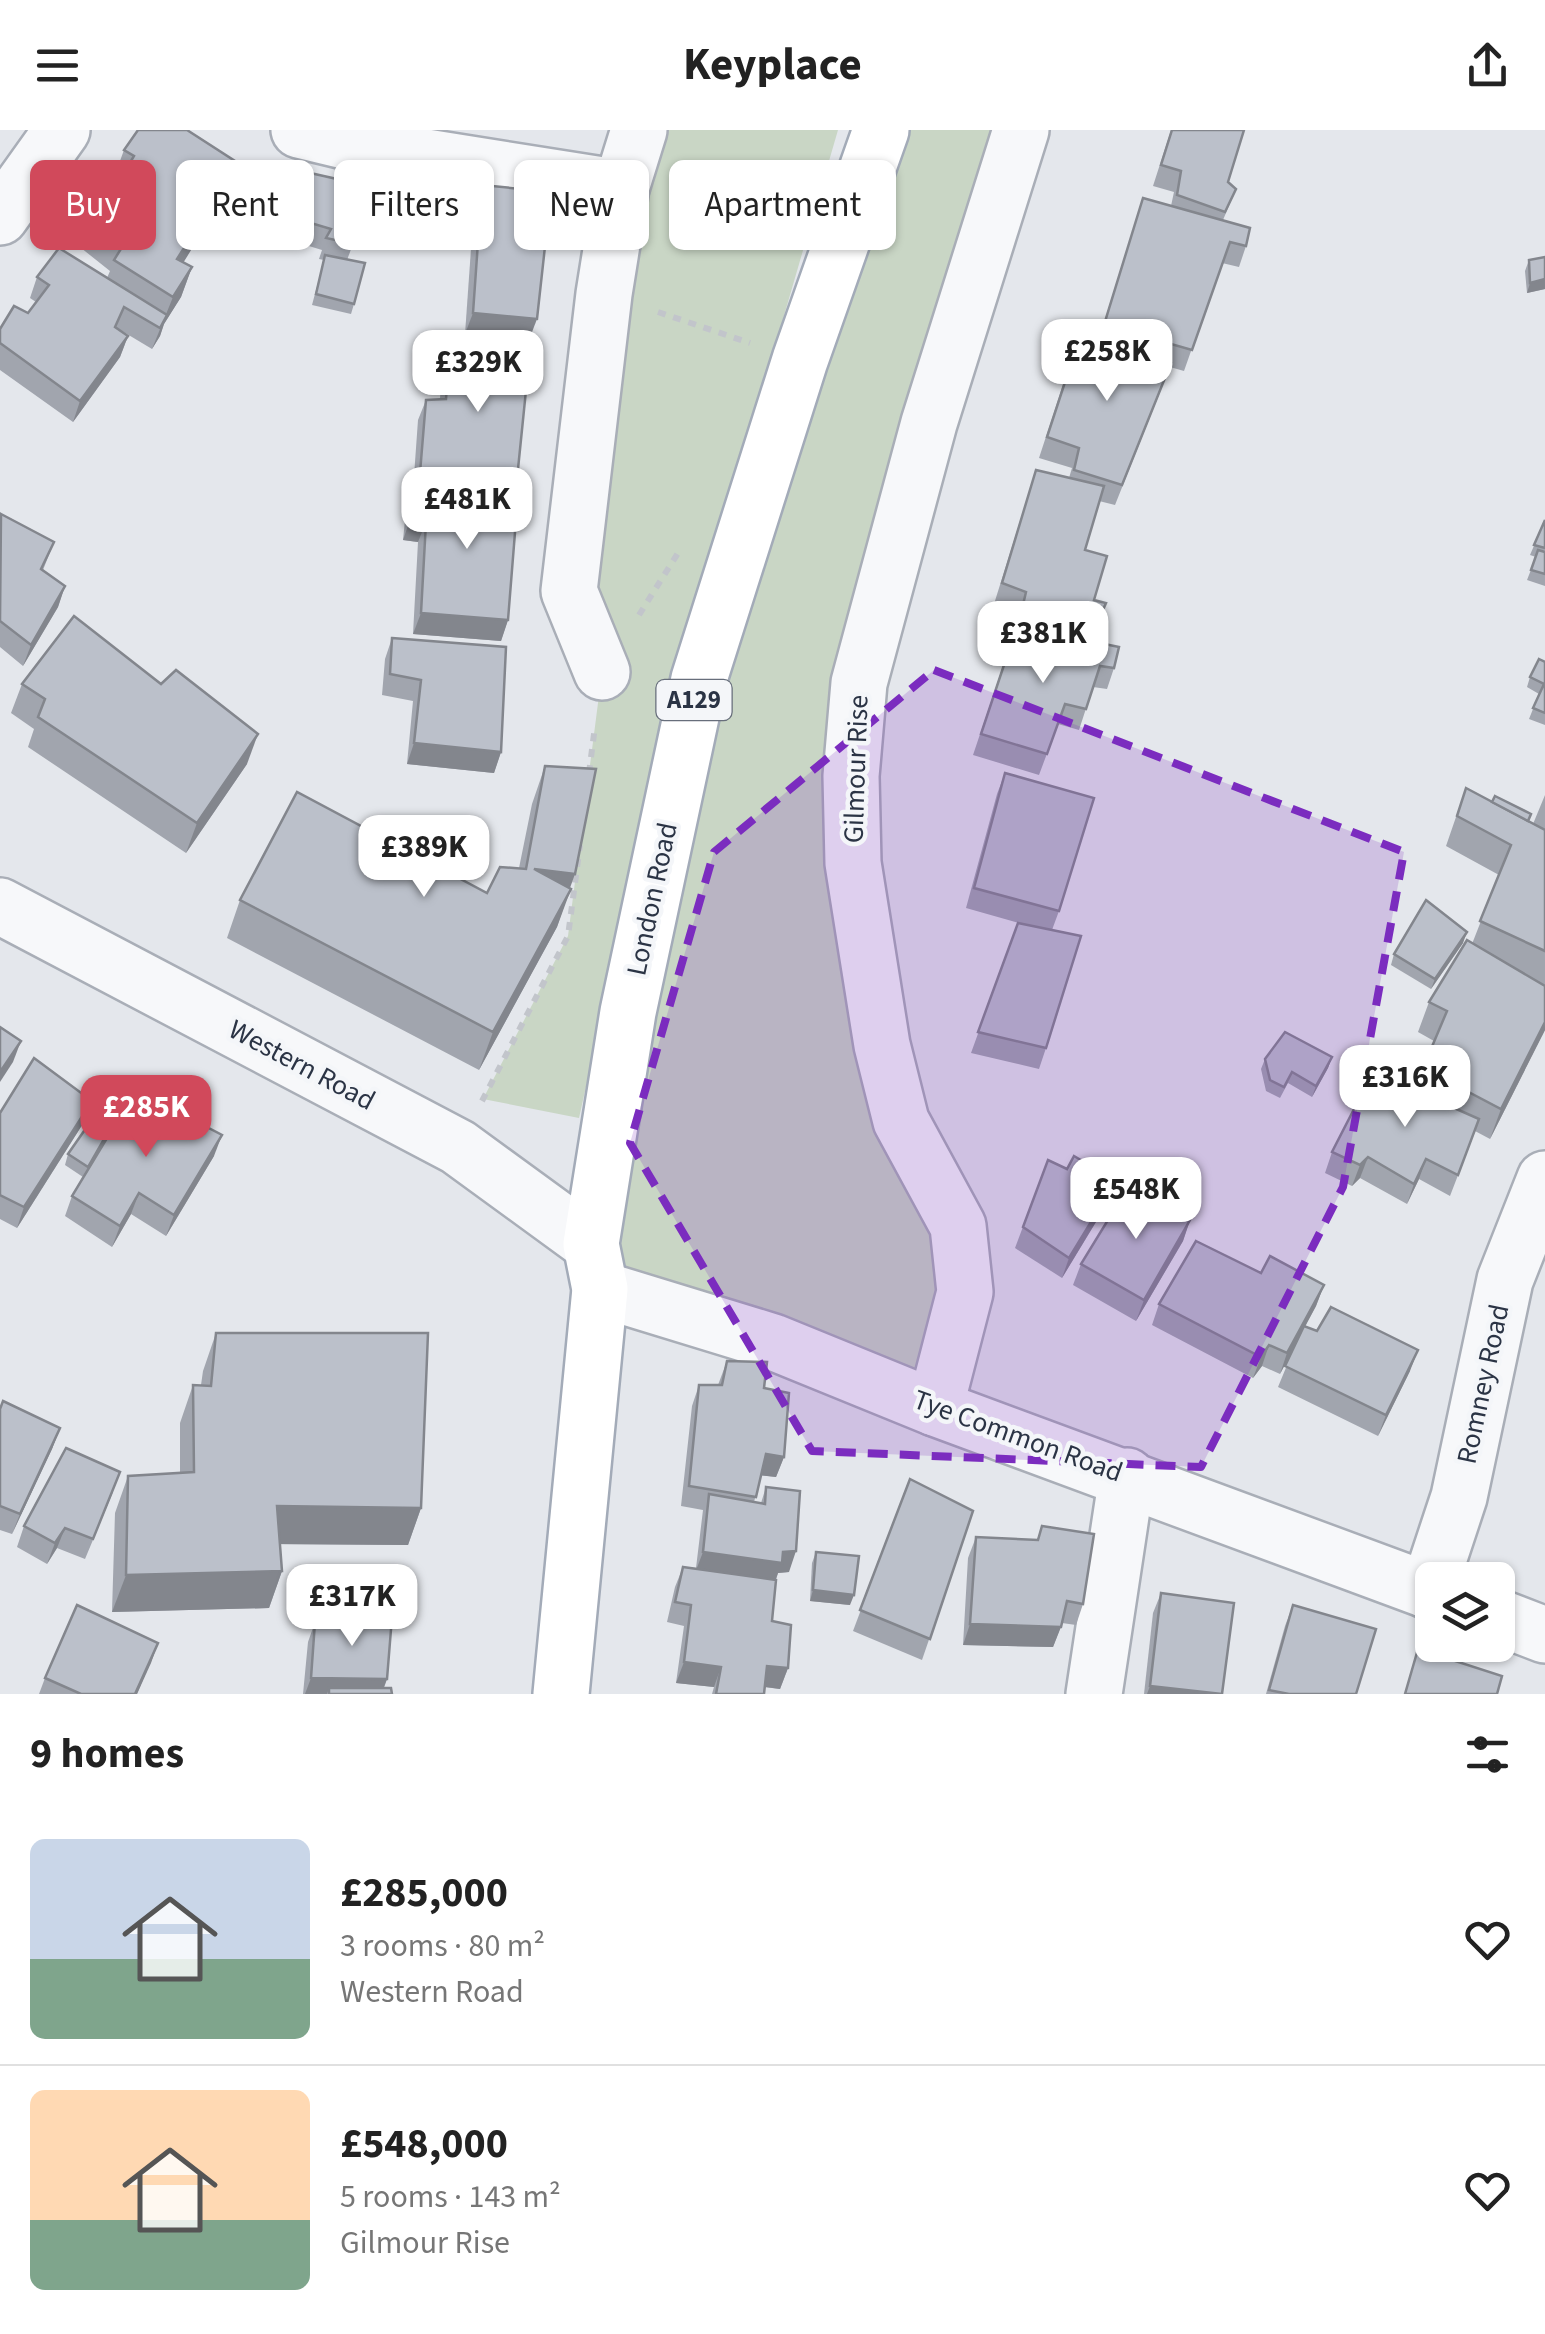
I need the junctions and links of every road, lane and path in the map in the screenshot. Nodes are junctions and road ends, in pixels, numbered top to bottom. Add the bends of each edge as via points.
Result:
1 (62, 130) edge
2 (299, 130) edge
3 (639, 130) edge
4 (881, 130) edge
5 (1021, 130) edge
6 (630, 160) edge
7 (514, 171) edge
8 (0, 217) edge
9 (613, 250) edge
10 (602, 672) dead end
11 (0, 906) edge
12 (1545, 1180) edge
13 (596, 1266) junction
14 (935, 1408) junction
15 (1127, 1476) junction
16 (1439, 1562) edge
17 (1415, 1586) edge
18 (1515, 1623) edge
19 (1545, 1634) edge
20 (561, 1694) edge
21 (1094, 1694) edge

1 - 8 street
2 - 7 street
3 - 6 street
4 - 13 main road, London Road / A129 via 699,678 628,1012
5 - 14 street, Gilmour Rise via 929,423 859,683 850,776 856,882 882,1045 901,1121 958,1226 965,1292
9 - 10 street via 569,591
11 - 13 street, Western Road via 458,1147
12 - 16 street, Romney Road via 1504,1280 1460,1496
13 - 14 street, Tye Common Road
13 - 20 main road, London Road / A129
14 - 15 street, Tye Common Road
15 - 17 street, Tye Common Road
15 - 21 street
18 - 19 street

